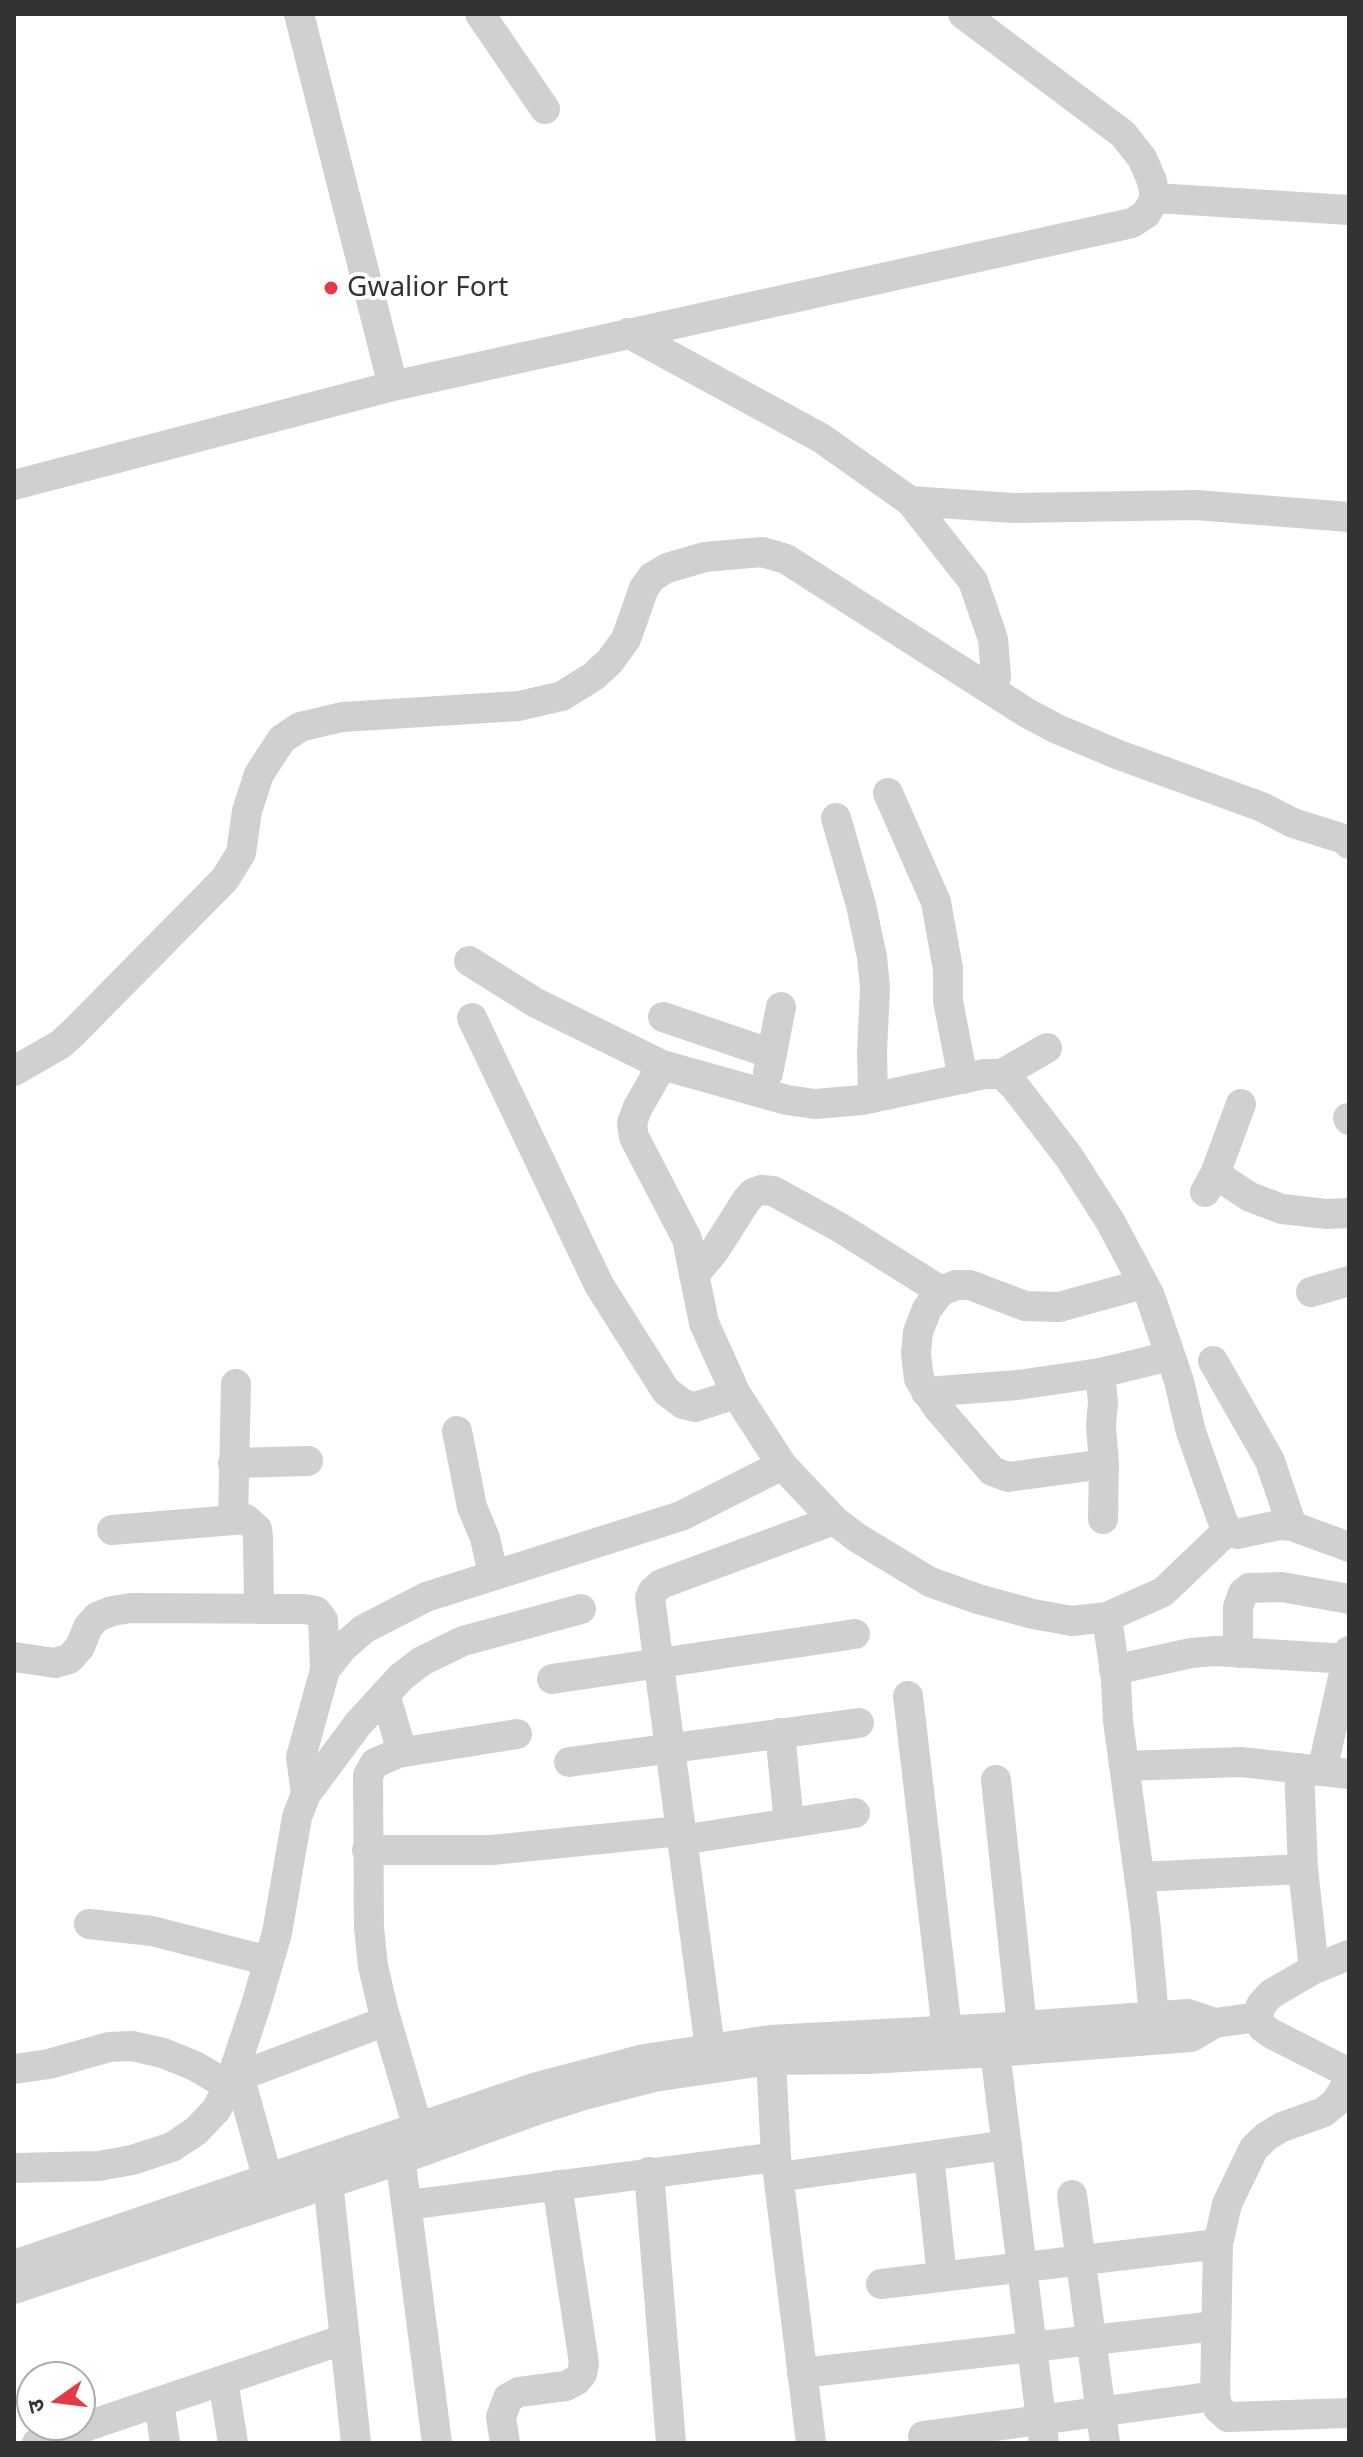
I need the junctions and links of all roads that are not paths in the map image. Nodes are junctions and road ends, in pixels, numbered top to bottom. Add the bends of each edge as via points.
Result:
1 (299, 14) edge
2 (480, 14) edge
3 (963, 14) edge
4 (545, 109) dead end
5 (1155, 198) junction
6 (1349, 210) edge
7 (628, 333) junction
8 (393, 386) junction
9 (14, 485) edge
10 (910, 501) junction
11 (1349, 517) edge
12 (993, 690) junction
13 (888, 793) dead end
14 (836, 818) dead end
15 (1349, 844) edge
16 (469, 961) dead end
17 (781, 1007) dead end
18 (663, 1017) dead end
19 (472, 1018) dead end
20 (1047, 1048) dead end
21 (772, 1054) junction
22 (662, 1065) junction
23 (14, 1071) edge
24 (1002, 1074) junction
25 (963, 1079) junction
26 (764, 1094) junction
27 (873, 1098) junction
28 (1241, 1104) dead end
29 (1349, 1213) edge
30 (694, 1275) junction
31 (1349, 1281) edge
32 (1143, 1284) junction
33 (941, 1291) junction
34 (1311, 1292) dead end
35 (1170, 1356) junction
36 (1213, 1361) dead end
37 (1100, 1373) junction
38 (236, 1384) dead end
39 (926, 1392) junction
40 (736, 1394) junction
41 (457, 1431) dead end
42 (308, 1461) dead end
43 (233, 1463) junction
44 (1104, 1464) junction
45 (782, 1465) junction
46 (233, 1519) junction
47 (1103, 1519) dead end
48 (834, 1520) junction
49 (1292, 1526) junction
50 (112, 1530) dead end
51 (1228, 1530) junction
52 (1347, 1540) edge
53 (493, 1574) junction
54 (1349, 1599) edge
55 (259, 1609) junction
56 (581, 1609) dead end
57 (1107, 1617) junction
58 (855, 1634) dead end
59 (1238, 1653) junction
60 (1348, 1656) edge
61 (14, 1657) edge
62 (659, 1665) junction
63 (325, 1670) junction
64 (1114, 1670) junction
65 (552, 1679) dead end
66 (385, 1694) junction
67 (908, 1696) dead end
68 (859, 1723) dead end
69 (780, 1733) junction
70 (517, 1734) dead end
71 (670, 1748) junction
72 (398, 1753) junction
73 (569, 1762) dead end
74 (1124, 1766) junction
75 (1323, 1771) edge
76 (996, 1780) dead end
77 (306, 1794) junction
78 (855, 1813) dead end
79 (789, 1823) junction
80 (680, 1836) junction
81 (367, 1850) junction
82 (1303, 1869) junction
83 (1139, 1877) junction
84 (89, 1924) dead end
85 (1349, 1955) edge
86 (269, 1961) junction
87 (1314, 1969) junction
88 (1154, 2016) junction
89 (1258, 2017) junction
90 (386, 2021) junction
91 (1215, 2023) junction
92 (947, 2031) junction
93 (1004, 2035) junction
94 (710, 2048) junction
95 (770, 2050) junction
96 (14, 2069) edge
97 (1349, 2073) edge
98 (235, 2075) junction
99 (1349, 2081) edge
100 (405, 2141) junction
101 (1007, 2145) junction
102 (929, 2156) junction
103 (778, 2167) junction
104 (14, 2168) edge
105 (328, 2171) junction
106 (649, 2172) junction
107 (268, 2180) junction
108 (557, 2185) junction
109 (1072, 2195) dead end
110 (408, 2205) junction
111 (1218, 2244) junction
112 (1082, 2261) junction
113 (14, 2265) edge
114 (1023, 2268) junction
115 (942, 2277) junction
116 (881, 2284) dead end
117 (14, 2289) edge
118 (1216, 2326) junction
119 (345, 2339) junction
120 (1093, 2339) junction
121 (1032, 2346) junction
122 (802, 2373) junction
123 (223, 2380) junction
124 (1215, 2396) junction
125 (159, 2402) junction
126 (1103, 2412) junction
127 (1349, 2413) edge
128 (1043, 2432) edge
129 (96, 2433) edge
130 (923, 2436) dead end
131 (960, 2437) edge
132 (165, 2443) edge
133 (233, 2443) edge
134 (356, 2443) edge
135 (437, 2443) edge
136 (505, 2443) edge
137 (671, 2443) edge
138 (811, 2443) edge
139 (1105, 2443) edge

1 - 8 street
2 - 4 street
3 - 5 street via 1123,134 1142,158
5 - 6 street
5 - 7 street via 1146,214 1132,223
7 - 8 street
7 - 10 street via 821,438
8 - 9 street
10 - 11 street via 1013,508 1196,505
10 - 12 street via 973,581 993,639
12 - 15 street via 1057,729
12 - 23 street via 786,559 744,553 667,568 644,588 626,639 610,661 562,696 519,706 342,717 300,727 282,739 259,774 241,853 225,879 61,1044
13 - 25 street via 936,902
14 - 27 street via 872,957
16 - 22 street via 536,1003
17 - 21 street
18 - 21 street
19 - 40 street via 599,1285 666,1391 695,1407
20 - 24 street
21 - 26 street
22 - 26 street
22 - 30 street via 637,1109 634,1137 687,1239
24 - 25 street
24 - 32 street via 1069,1157
25 - 27 street
26 - 27 street via 815,1104
28 - 29 street via 1210,1183 1282,1209
30 - 33 street via 746,1201 761,1190 773,1191 839,1227
30 - 40 street via 704,1323
31 - 34 street
32 - 33 street via 1059,1307 1025,1306 970,1285
32 - 35 street
33 - 39 street via 918,1332 919,1379
35 - 37 street
35 - 51 street via 1191,1432
36 - 49 street via 1270,1461
37 - 39 street
37 - 44 street
38 - 43 street
39 - 44 street via 1000,1476
40 - 45 street
41 - 53 street via 472,1507
42 - 43 street
43 - 46 street
44 - 47 street
45 - 48 street
45 - 53 street via 681,1516
46 - 50 street
46 - 55 street via 246,1519 257,1529
48 - 57 street via 930,1582 966,1595 1072,1621
48 - 62 street via 661,1584 650,1598
49 - 51 street via 1237,1534
49 - 52 street
51 - 57 street via 1163,1592
53 - 63 street via 426,1597 364,1629
54 - 59 street via 1282,1587 1249,1588 1238,1607
55 - 61 street via 112,1611 88,1627 69,1659 55,1663
55 - 63 street via 316,1611 323,1620
56 - 66 street via 463,1641 422,1661
57 - 64 street
58 - 62 street
59 - 60 street
59 - 64 street via 1191,1653
60 - 75 street
62 - 65 street
62 - 71 street
63 - 77 street via 301,1757
64 - 74 street
66 - 72 street via 399,1738
66 - 77 street
67 - 92 street
68 - 69 street
69 - 71 street
69 - 79 street
70 - 72 street
71 - 73 street
71 - 80 street
72 - 81 street via 375,1763 368,1775
74 - 75 street via 1241,1762
74 - 83 street
75 - 82 street
76 - 93 street
77 - 86 street
78 - 79 street
79 - 80 street
80 - 81 street via 492,1850
80 - 94 street
81 - 90 street via 370,1941
82 - 83 street
82 - 87 street
83 - 88 street
84 - 86 street via 152,1931
85 - 87 street
86 - 98 street
87 - 89 street via 1271,1994
88 - 91 street via 1188,2014
88 - 93 street
89 - 91 street
89 - 97 street via 1272,2034
90 - 98 street
90 - 100 street
91 - 93 street via 1191,2037
92 - 93 street
92 - 95 street
93 - 95 street via 867,2059
93 - 101 street
94 - 95 street
94 - 100 street via 591,2071
95 - 100 street
95 - 103 street
96 - 98 street via 132,2046
98 - 104 street via 216,2110 172,2147 99,2166
98 - 107 street
99 - 111 street via 1324,2112 1282,2127 1254,2148 1227,2204
100 - 105 street
100 - 110 street
101 - 102 street
101 - 114 street
102 - 103 street
102 - 115 street
103 - 106 street
103 - 122 street
105 - 107 street
105 - 117 street
105 - 119 street
106 - 108 street
106 - 137 street
107 - 113 street
108 - 110 street
108 - 136 street via 582,2374 566,2386 508,2398 501,2417
109 - 112 street
110 - 135 street
111 - 112 street
111 - 118 street
112 - 114 street
112 - 120 street
114 - 115 street
114 - 121 street
115 - 116 street
118 - 120 street
118 - 124 street
119 - 123 street
119 - 134 street
120 - 121 street
120 - 126 street
121 - 122 street
121 - 128 street
122 - 138 street
123 - 125 street
123 - 133 street
124 - 126 street
124 - 127 street via 1228,2417
125 - 129 street
125 - 132 street
126 - 128 street
126 - 139 street
128 - 131 street
130 - 131 street

